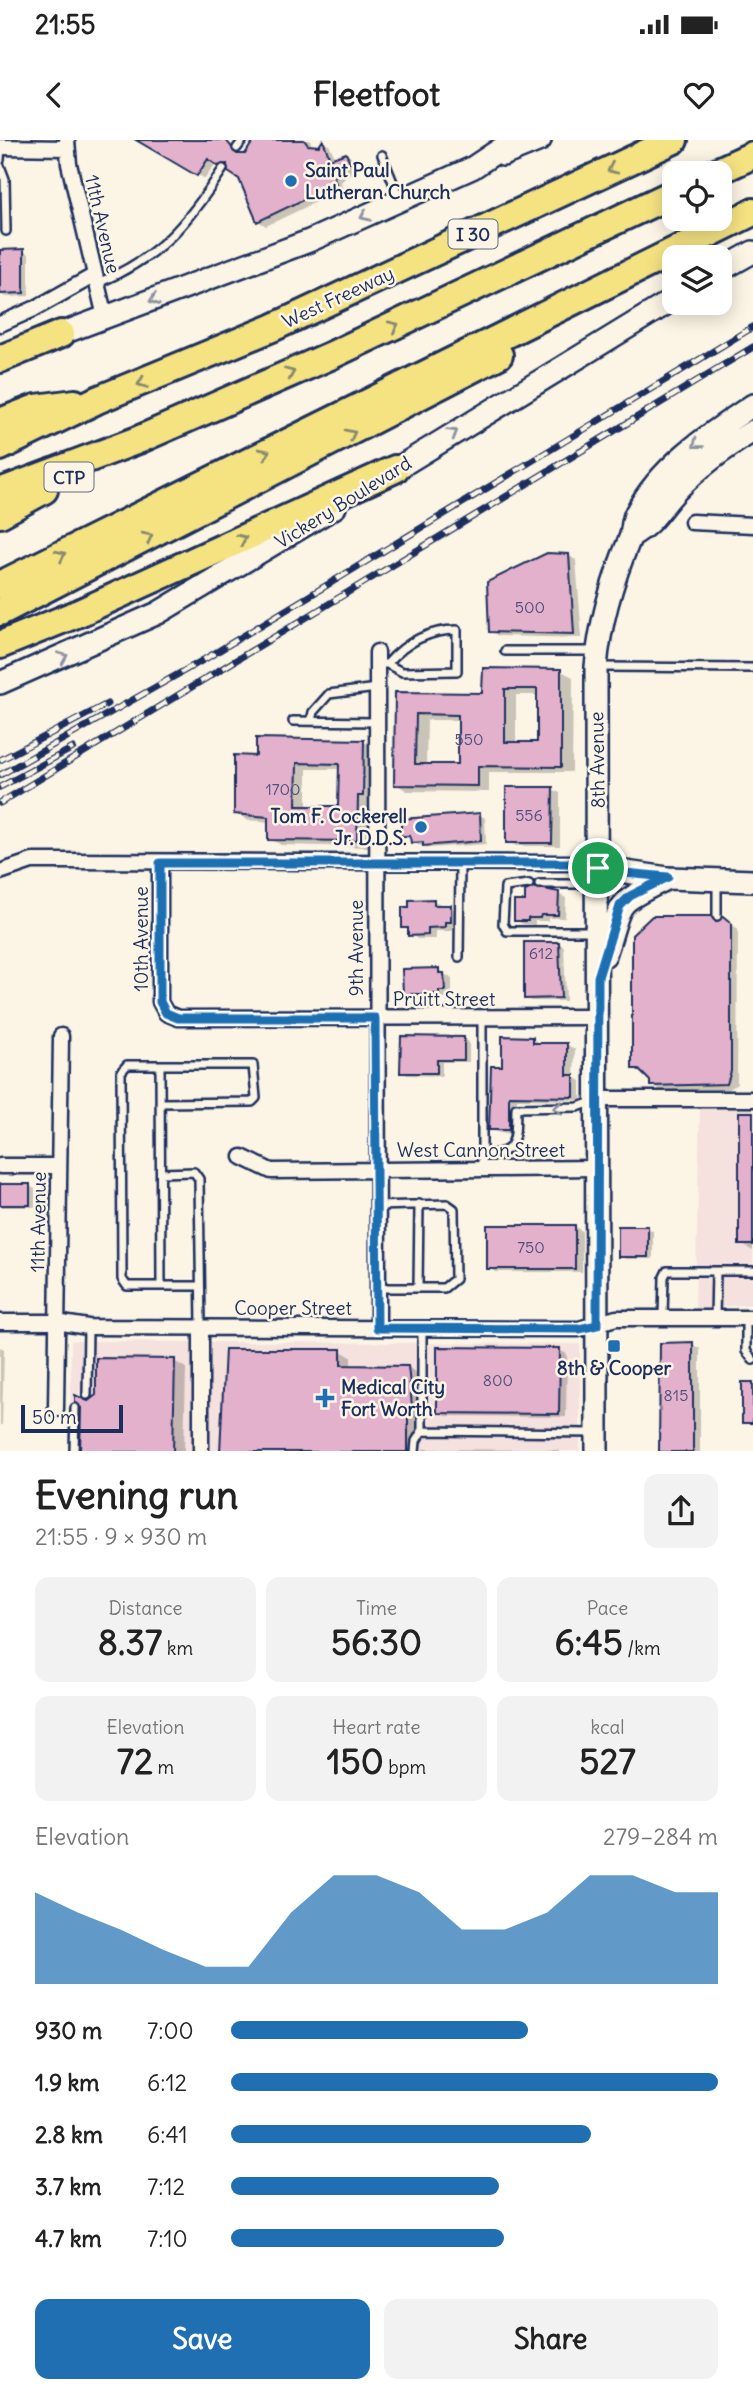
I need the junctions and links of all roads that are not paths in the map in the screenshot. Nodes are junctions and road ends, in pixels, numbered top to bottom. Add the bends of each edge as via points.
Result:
1 (243, 140) edge
2 (514, 140) edge
3 (540, 140) edge
4 (674, 140) edge
5 (33, 144) edge
6 (67, 144) edge
7 (0, 147) edge
8 (237, 148) dead end
9 (382, 155) dead end
10 (753, 155) edge
11 (0, 163) edge
12 (732, 165) edge
13 (472, 168) junction
14 (223, 169) dead end
15 (662, 198) edge
16 (401, 201) junction
17 (753, 213) edge
18 (6, 232) dead end
19 (698, 245) edge
20 (753, 252) edge
21 (732, 264) edge
22 (662, 265) edge
23 (96, 279) junction
24 (662, 306) edge
25 (105, 317) junction
26 (0, 324) edge
27 (61, 334) junction
28 (0, 353) edge
29 (0, 359) edge
30 (97, 400) junction
31 (753, 405) edge
32 (0, 422) edge
33 (753, 431) edge
34 (138, 440) junction
35 (0, 447) edge
36 (395, 469) junction
37 (0, 492) edge
38 (0, 514) edge
39 (692, 522) dead end
40 (753, 525) edge
41 (631, 536) junction
42 (0, 584) edge
43 (0, 612) edge
44 (0, 645) edge
45 (505, 651) dead end
46 (597, 659) junction
47 (380, 660) junction
48 (753, 668) edge
49 (0, 683) edge
50 (377, 688) junction
51 (293, 721) dead end
52 (311, 721) junction
53 (376, 722) junction
54 (160, 863) junction
55 (376, 864) junction
56 (460, 864) junction
57 (0, 873) edge
58 (598, 876) junction
59 (668, 877) junction
60 (717, 880) junction
61 (753, 881) edge
62 (529, 884) dead end
63 (539, 884) dead end
64 (717, 916) dead end
65 (598, 931) junction
66 (459, 957) dead end
67 (598, 977) junction
68 (166, 1013) joint
69 (598, 1017) junction
70 (375, 1018) junction
71 (482, 1018) junction
72 (61, 1036) dead end
73 (160, 1065) junction
74 (598, 1099) junction
75 (753, 1099) edge
76 (161, 1103) junction
77 (242, 1157) dead end
78 (482, 1161) junction
79 (0, 1166) edge
80 (58, 1166) junction
81 (598, 1168) junction
82 (376, 1169) junction
83 (160, 1173) junction
84 (419, 1204) junction
85 (377, 1206) junction
86 (716, 1271) junction
87 (753, 1272) edge
88 (162, 1286) junction
89 (200, 1286) junction
90 (377, 1288) junction
91 (418, 1288) junction
92 (663, 1318) junction
93 (715, 1318) junction
94 (749, 1318) edge
95 (0, 1322) edge
96 (56, 1322) junction
97 (597, 1325) junction
98 (88, 1327) junction
99 (201, 1327) junction
100 (377, 1328) junction
101 (422, 1328) junction
102 (753, 1360) edge
103 (85, 1395) dead end
104 (75, 1408) dead end
105 (56, 1409) dead end
106 (422, 1432) junction
107 (597, 1442) edge
108 (74, 1451) edge
109 (201, 1451) edge
110 (415, 1451) edge

1 - 8 lane
2 - 13 main road
3 - 13 main road
4 -> 30 highway, West Freeway / I 30 via 272,328
5 - 6 street
5 - 7 street
6 - 23 street, 11th Avenue
7 - 11 lane
9 - 16 lane
10 - 12 highway
11 - 18 lane via 5,179
13 - 16 main road
14 - 23 lane via 176,234 136,265
34 -> 15 highway, I 30 via 332,355
16 -> 25 main road via 208,281
17 - 19 highway
42 -> 17 highway
20 - 21 main road
43 -> 22 highway via 438,390
23 - 25 street, 11th Avenue
23 - 26 street
36 -> 24 main road, Vickery Boulevard
25 - 27 main road
27 - 28 main road
27 - 29 highway
30 - 32 highway via 36,408
30 - 35 highway, West Freeway / I 30
31 -> 41 main road, 8th Avenue via 676,462 635,514
33 - 41 main road, 8th Avenue via 705,464 650,525
34 - 37 highway, I 30
34 - 38 highway, CTP
44 -> 36 highway
49 -> 36 main road, Vickery Boulevard via 158,613
39 - 40 street
41 - 46 main road, 8th Avenue via 611,582
45 - 46 lane
46 - 48 lane
46 - 58 main road, 8th Avenue
47 - 47 lane via 402,672 457,671 457,630 443,630 403,645
47 - 50 street, 9th Avenue
50 - 52 lane via 329,694
50 - 53 street, 9th Avenue
51 - 52 lane
52 - 53 lane
53 - 55 street, 9th Avenue
54 - 55 street
54 - 57 street via 32,861
54 - 68 street, 10th Avenue via 160,1002
55 - 56 street
55 - 70 street, 9th Avenue
56 - 58 street via 578,863
56 - 66 lane
58 - 59 main road
58 - 63 lane
58 - 65 main road, 8th Avenue
59 - 60 main road
59 - 67 main road via 620,906
60 - 61 main road
60 - 64 lane
62 - 65 lane via 505,887 503,924 507,931
65 - 67 main road, 8th Avenue
67 - 69 main road, 8th Avenue
68 - 70 street, Pruitt Street via 178,1018
69 - 71 street, Pruitt Street
69 - 74 main road, 8th Avenue
70 - 71 street, Pruitt Street
70 - 82 street, 9th Avenue
71 - 78 lane
72 - 80 street, 11th Avenue
73 - 76 lane
73 - 76 lane via 253,1065 256,1098 252,1102
73 - 88 lane via 127,1065 121,1072 122,1279 127,1286
74 - 75 street
74 -> 78 lane via 578,1107 516,1108 515,1140 507,1151
74 - 81 main road, 8th Avenue
76 - 83 lane
77 - 82 street, West Cannon Street via 271,1171
78 - 81 street, West Cannon Street
78 - 82 street, West Cannon Street
79 - 80 street
80 - 96 street, 11th Avenue
81 - 97 main road, 8th Avenue
82 - 85 street, 9th Avenue
83 - 88 lane
83 - 89 lane via 194,1172 199,1179
84 - 85 lane
84 - 91 lane
84 - 91 lane via 447,1204 454,1209 455,1279 444,1288
85 - 90 street, 9th Avenue
86 - 87 lane
86 - 92 lane via 667,1271
86 - 93 lane
88 - 89 lane
89 - 99 lane
90 - 91 lane
90 - 100 street, 9th Avenue
92 - 93 street, Cooper Street
92 - 97 street, Cooper Street via 616,1318
93 - 94 street, Cooper Street
94 - 102 lane via 746,1351
95 - 96 street, Cooper Street
96 - 98 street, Cooper Street
96 - 105 street, 11th Avenue
97 - 101 street, Cooper Street via 579,1329
97 - 107 main road, 8th Avenue
98 - 99 street, Cooper Street
98 - 103 lane
99 - 100 street, Cooper Street
99 - 109 street
100 - 101 street, Cooper Street
101 - 106 lane
104 - 108 lane
106 - 107 lane
106 - 110 lane

